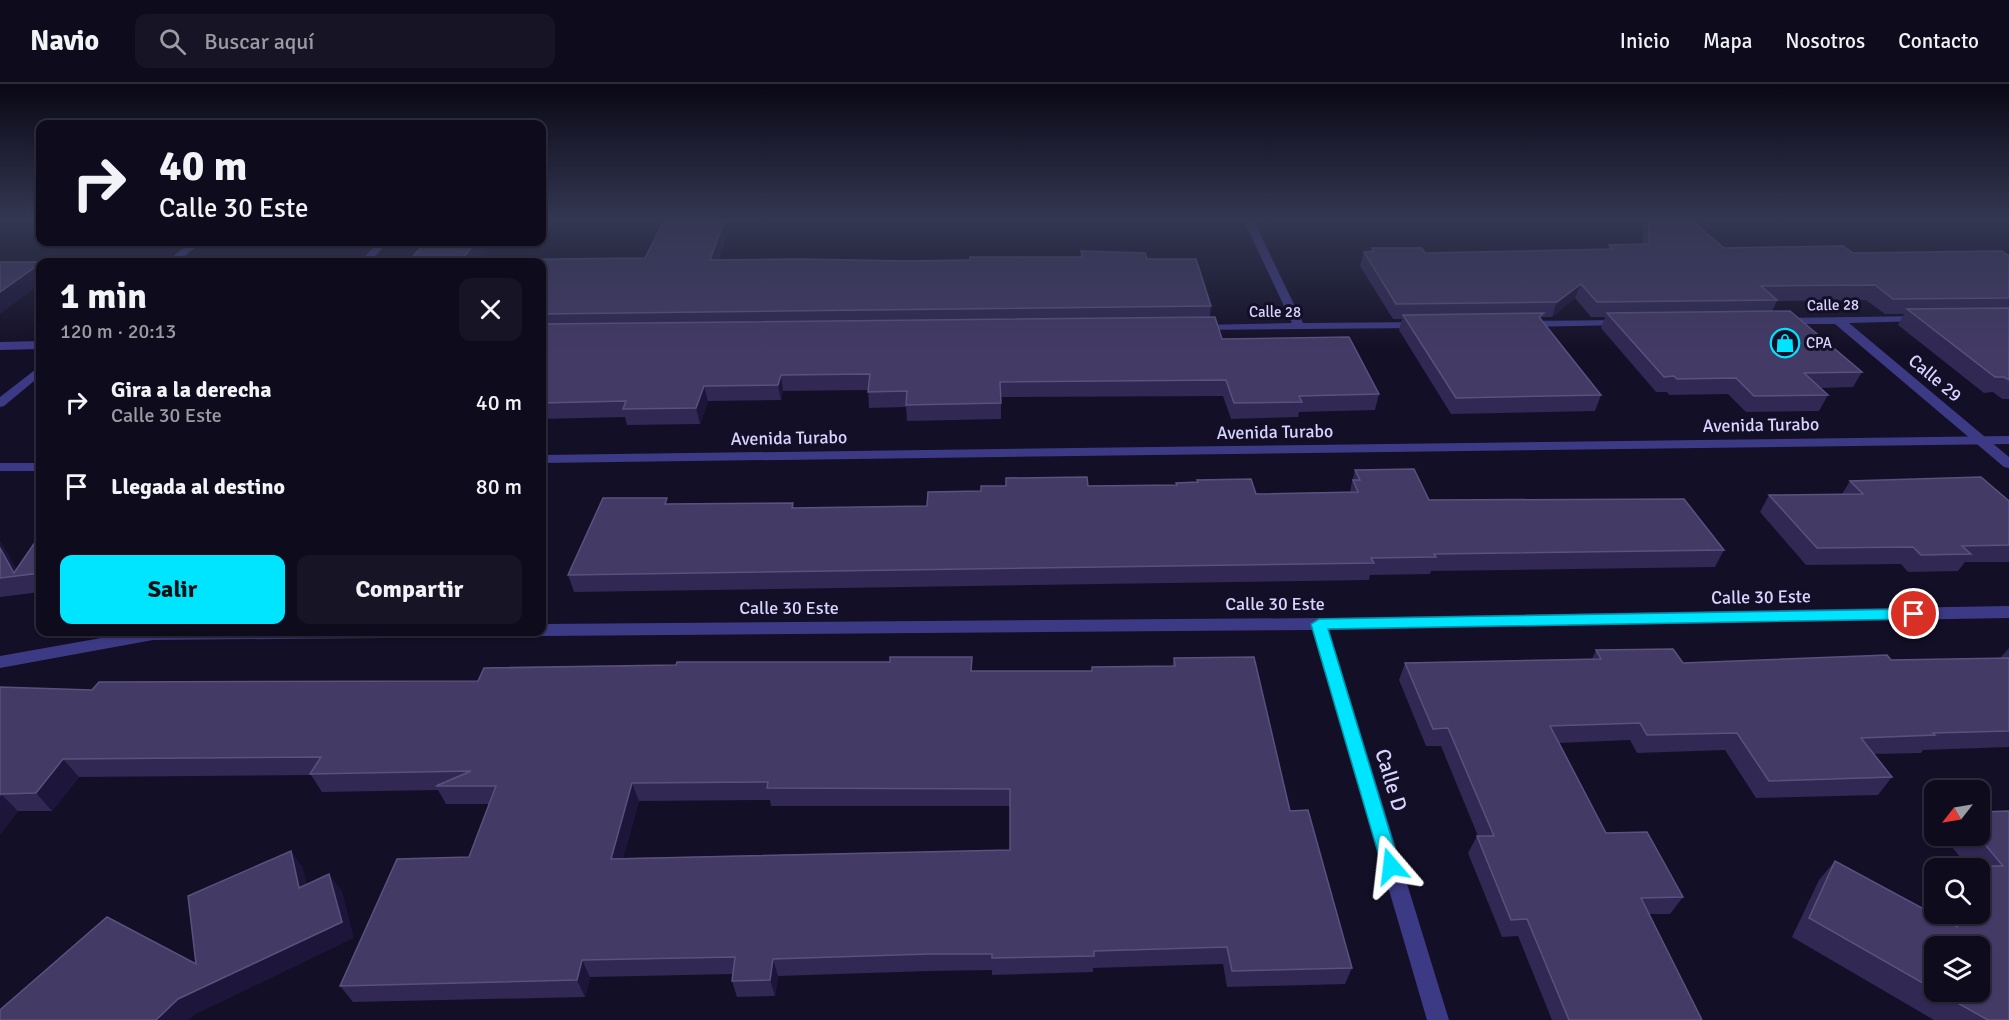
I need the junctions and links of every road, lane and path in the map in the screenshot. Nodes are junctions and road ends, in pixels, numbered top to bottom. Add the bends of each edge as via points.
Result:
1 (1269, 263) edge
2 (1929, 319) edge
3 (1838, 320) junction
4 (1766, 321) edge
5 (1634, 323) edge
6 (1515, 324) edge
7 (1431, 325) edge
8 (1299, 327) junction
9 (1191, 328) edge
10 (36, 345) edge
11 (0, 346) edge
12 (36, 373) edge
13 (0, 403) edge
14 (2009, 440) edge
15 (1982, 441) junction
16 (546, 459) edge
17 (2009, 464) edge
18 (36, 466) edge
19 (0, 467) edge
20 (2009, 612) edge
21 (1319, 624) junction
22 (546, 630) edge
23 (142, 636) edge
24 (0, 662) edge
25 (1438, 1020) edge

1 - 8 street
2 - 3 street, Calle 28
3 - 4 street, Calle 28
3 - 15 street, Calle 29
5 - 6 street
7 - 8 street, Calle 28
8 - 9 street, Calle 28
10 - 11 street
12 - 13 street
14 - 15 street, Avenida Turabo
15 - 16 street, Avenida Turabo
15 - 17 street, Calle 29
18 - 19 street
20 - 21 street, Calle 30 Este
21 - 22 street, Calle 30 Este
21 - 25 street, Calle D
23 - 24 street

